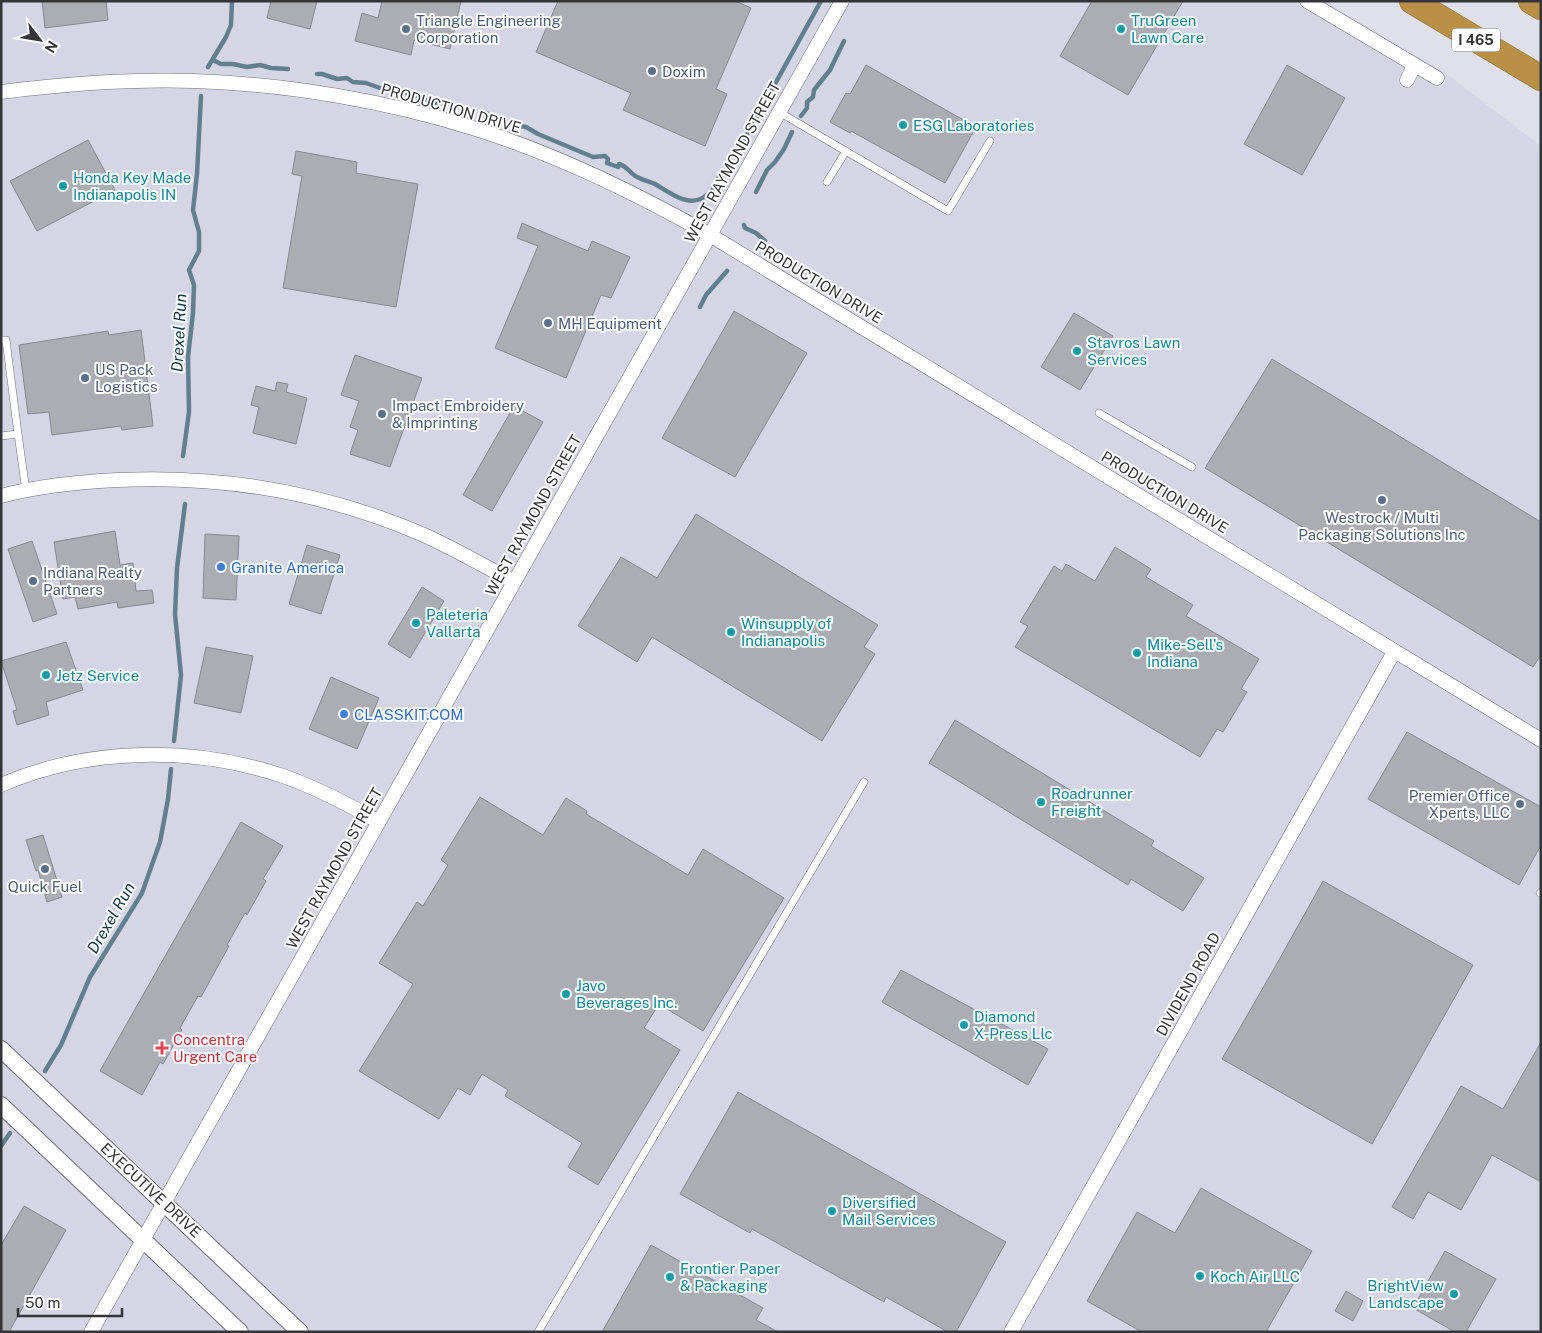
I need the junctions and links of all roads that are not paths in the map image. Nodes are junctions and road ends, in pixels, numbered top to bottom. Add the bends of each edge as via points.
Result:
1 (842, 1) edge
2 (1307, 1) edge
3 (1412, 1) edge
4 (1531, 1) edge
5 (1541, 7) edge
6 (1414, 66) junction
7 (1437, 78) dead end
8 (1541, 78) edge
9 (1406, 80) dead end
10 (1, 92) edge
11 (779, 112) junction
12 (990, 141) dead end
13 (846, 151) junction
14 (827, 182) dead end
15 (710, 235) junction
16 (1, 340) edge
17 (1099, 412) dead end
18 (18, 434) junction
19 (1, 436) edge
20 (1192, 467) dead end
21 (26, 491) junction
22 (1, 496) edge
23 (514, 582) junction
24 (1394, 652) junction
25 (1541, 740) edge
26 (864, 782) dead end
27 (1, 785) edge
28 (379, 822) junction
29 (1, 1049) edge
30 (1, 1105) edge
31 (164, 1203) junction
32 (143, 1240) junction
33 (91, 1332) edge
34 (240, 1332) edge
35 (300, 1332) edge
36 (538, 1332) edge
37 (1011, 1332) edge

1 - 11 street, WEST RAYMOND STREET
2 - 6 street
3 - 8 highway, I 465
4 - 5 highway
6 - 7 street
6 - 9 street
10 - 15 street, PRODUCTION DRIVE via 72,84 195,81 253,85 369,102 475,129 524,146 630,192
11 - 13 lane
11 - 15 street, WEST RAYMOND STREET
12 - 13 lane via 948,211
13 - 14 lane
15 - 23 street, WEST RAYMOND STREET
15 - 24 street, PRODUCTION DRIVE
16 - 18 lane via 6,340
17 - 20 lane
18 - 19 lane
18 - 21 lane
21 - 22 street
21 - 23 street via 89,482 152,479 230,483 286,492 395,524 447,546
23 - 28 street, WEST RAYMOND STREET
24 - 25 street, PRODUCTION DRIVE
24 - 37 street, DIVIDEND ROAD
26 - 36 lane
27 - 28 street via 58,766 105,758 143,755 200,758 247,766 290,779 331,796
28 - 31 street, WEST RAYMOND STREET
29 - 31 street, EXECUTIVE DRIVE
30 - 32 street
31 - 32 street, WEST RAYMOND STREET
31 - 35 street, EXECUTIVE DRIVE
32 - 33 street, WEST RAYMOND STREET
32 - 34 street

